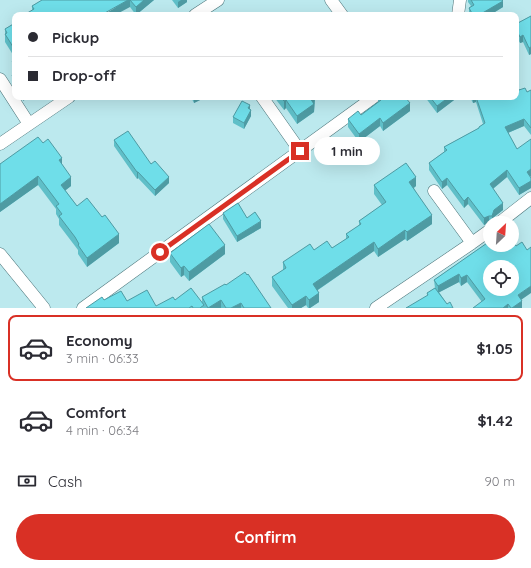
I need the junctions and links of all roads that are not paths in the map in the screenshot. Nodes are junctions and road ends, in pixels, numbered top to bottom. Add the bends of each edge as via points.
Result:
1 (218, 0) edge
2 (331, 0) edge
3 (460, 0) edge
4 (200, 12) edge
5 (340, 12) edge
6 (458, 12) edge
7 (0, 79) edge
8 (12, 98) edge
9 (14, 100) edge
10 (65, 100) edge
11 (264, 100) edge
12 (370, 100) edge
13 (29, 124) junction
14 (0, 144) edge
15 (300, 151) junction
16 (434, 191) dead end
17 (531, 198) edge
18 (508, 216) edge
19 (483, 235) edge
20 (472, 243) junction
21 (0, 254) edge
22 (44, 308) edge
23 (83, 308) edge
24 (376, 308) edge

1 - 4 street
2 - 5 street
3 - 6 street
7 - 8 street
9 - 13 street
10 - 13 street
11 - 15 street
12 - 15 street
13 - 14 street
15 - 23 street
16 - 20 street
17 - 18 street
19 - 20 street
20 - 24 street
21 - 22 street

